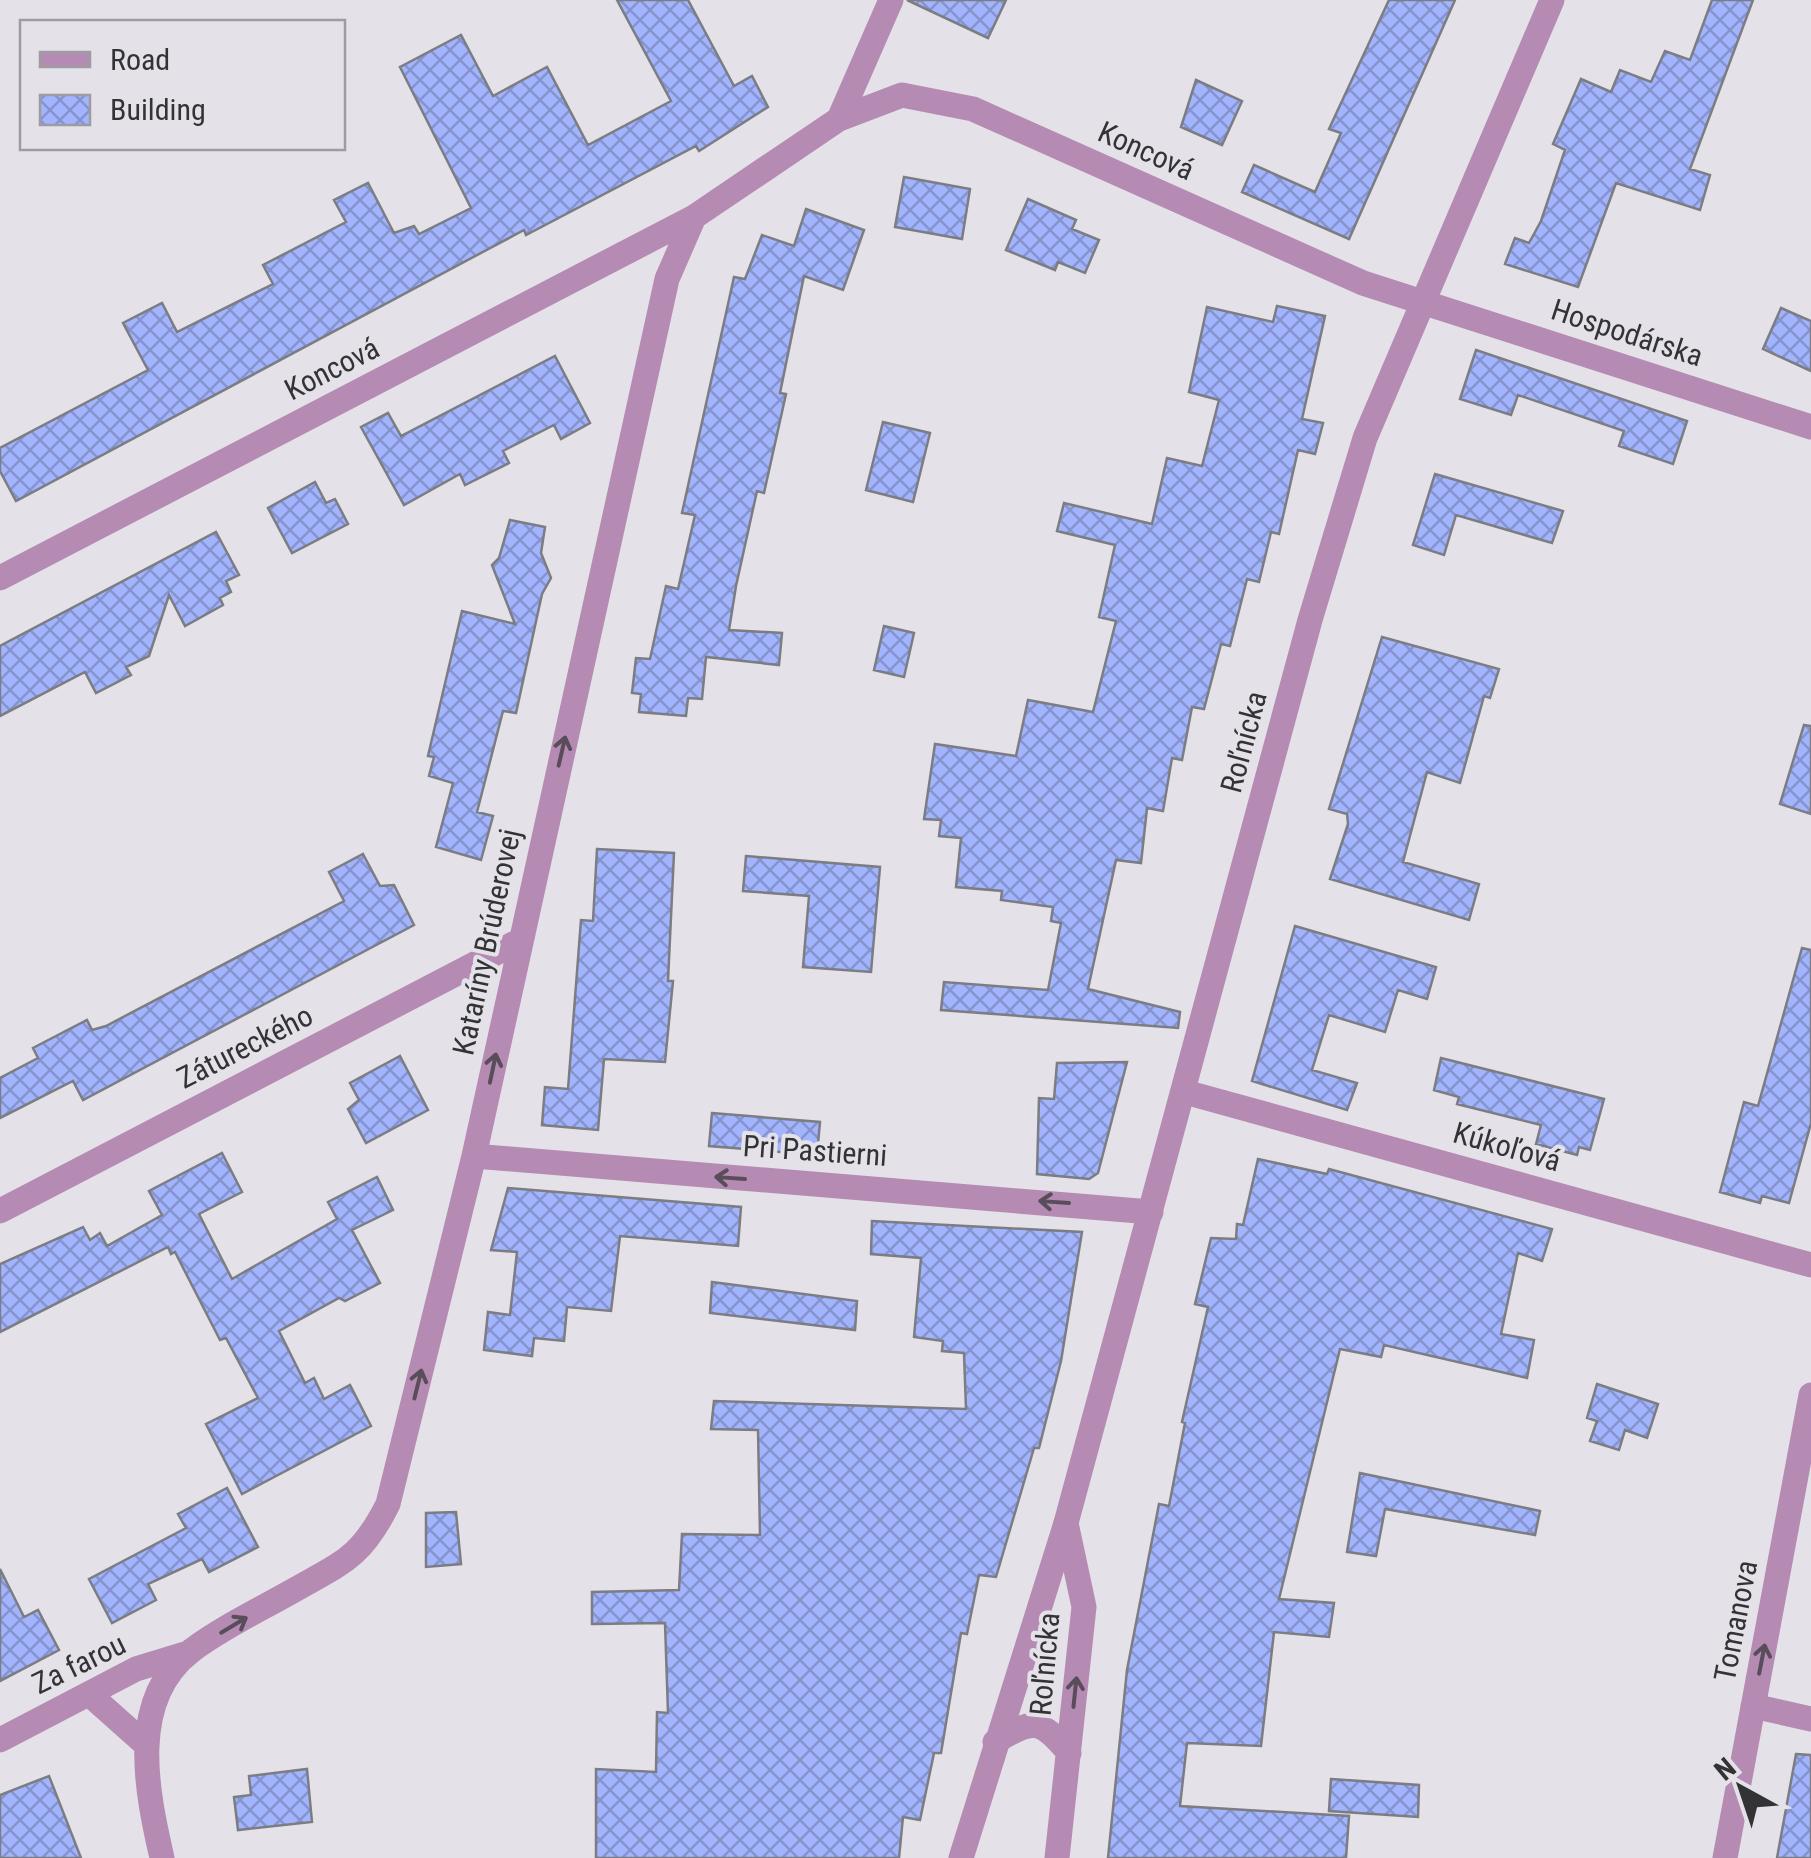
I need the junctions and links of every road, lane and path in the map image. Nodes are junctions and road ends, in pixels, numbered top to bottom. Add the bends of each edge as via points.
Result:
1 (891, 0) edge
2 (1552, 0) edge
3 (839, 119) junction
4 (694, 217) junction
5 (1423, 300) junction
6 (1811, 427) edge
7 (0, 578) edge
8 (519, 941) junction
9 (1185, 1092) junction
10 (474, 1156) junction
11 (0, 1211) edge
12 (1151, 1212) junction
13 (1811, 1266) edge
14 (1811, 1396) edge
15 (1066, 1523) junction
16 (189, 1652) junction
17 (89, 1694) junction
18 (1753, 1706) junction
19 (1811, 1719) edge
20 (0, 1740) edge
21 (995, 1742) junction
22 (144, 1743) junction
23 (1069, 1753) junction
24 (162, 1858) edge
25 (961, 1858) edge
26 (1057, 1858) edge
27 (1726, 1858) edge

1 - 3 street
2 - 5 street, Roľnícka
3 - 4 street
3 - 5 street, Koncová via 902,95 973,109 1363,283
4 - 7 street, Koncová
8 -> 4 street, Kataríny Brúderovej via 667,279
5 - 6 street, Hospodárska
5 - 9 street, Roľnícka via 1348,492
10 -> 8 street, Kataríny Brúderovej
8 - 11 street, Zátureckého
9 - 12 street, Roľnícka
9 - 13 street, Kúkoľová
12 -> 10 street, Pri Pastierni
16 -> 10 street, Kataríny Brúderovej via 368,1543 392,1487
12 - 15 street, Roľnícka
18 -> 14 street, Tomanova
15 - 21 street, Roľnícka
23 -> 15 street, Roľnícka via 1084,1606
16 - 17 street, Za farou
16 - 22 street, Kataríny Brúderovej via 165,1679
17 - 20 street, Za farou
17 - 22 street
18 - 19 street
18 - 27 street, Tomanova
21 - 23 street, Roľnícka via 1020,1726 1039,1724
21 - 25 street, Roľnícka
22 - 24 street, Kataríny Brúderovej
23 - 26 street, Roľnícka

